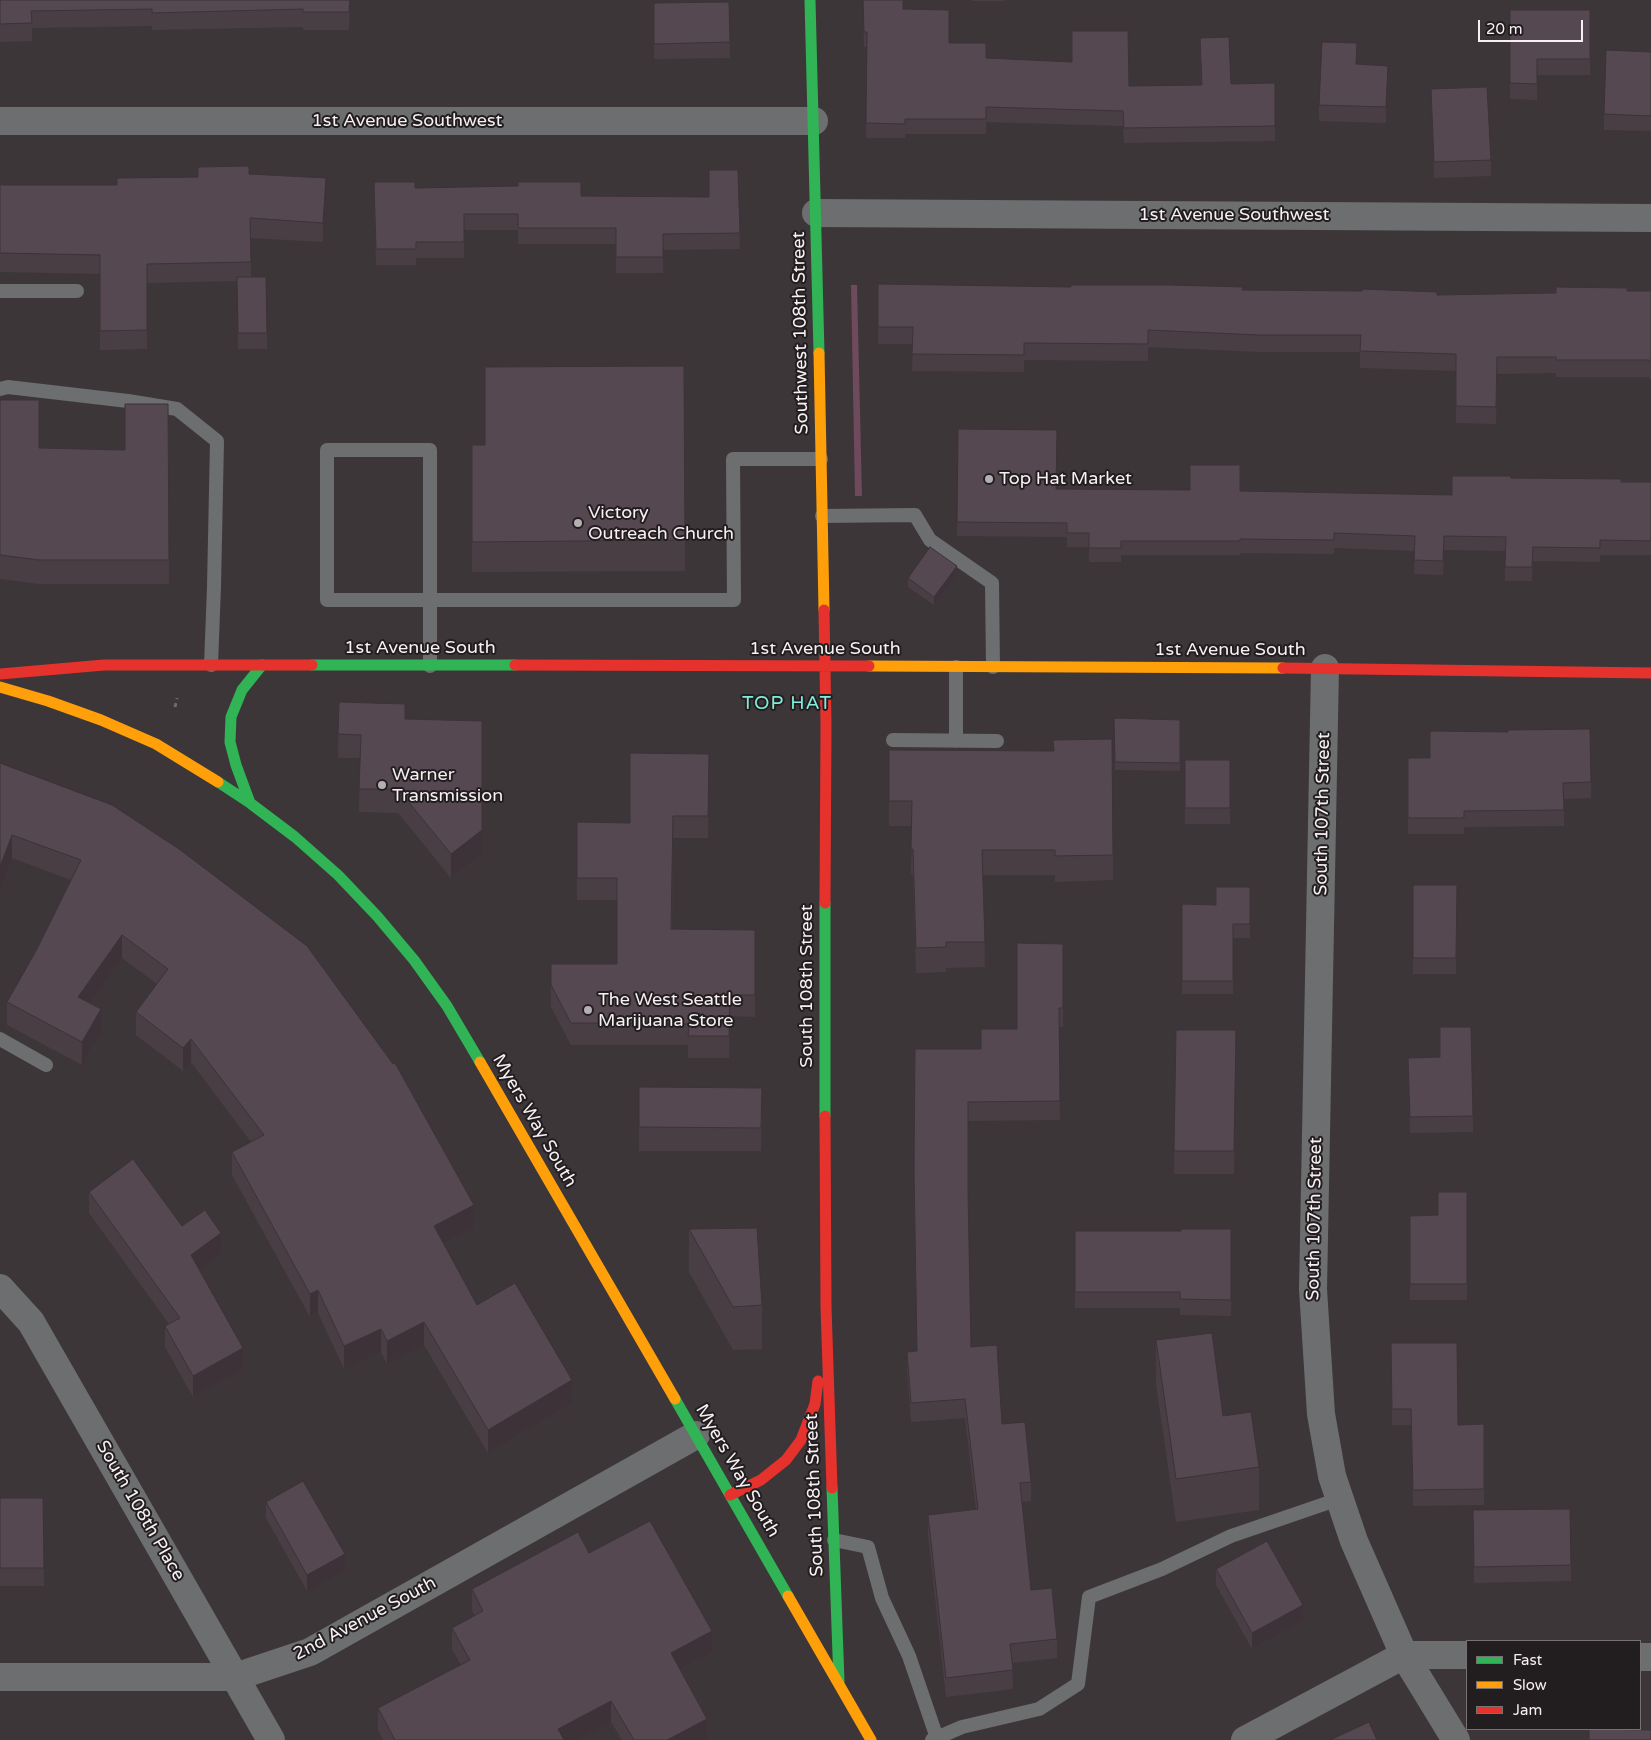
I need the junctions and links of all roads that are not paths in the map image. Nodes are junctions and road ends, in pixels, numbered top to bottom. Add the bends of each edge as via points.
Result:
1 (810, 0) edge
2 (0, 121) edge
3 (814, 121) junction
4 (816, 212) junction
5 (1651, 218) edge
6 (0, 292) edge
7 (77, 292) dead end
8 (0, 389) edge
9 (821, 459) junction
10 (822, 516) junction
11 (430, 600) junction
12 (211, 665) junction
13 (262, 665) junction
14 (430, 666) junction
15 (825, 666) junction
16 (956, 667) junction
17 (993, 667) junction
18 (1325, 668) junction
19 (1651, 673) edge
20 (0, 674) edge
21 (0, 687) edge
22 (893, 740) dead end
23 (956, 741) junction
24 (997, 741) dead end
25 (250, 803) junction
26 (0, 1039) edge
27 (46, 1065) dead end
28 (0, 1288) edge
29 (826, 1307) junction
30 (696, 1436) junction
31 (730, 1495) junction
32 (1339, 1499) junction
33 (834, 1540) junction
34 (1404, 1655) junction
35 (1466, 1655) edge
36 (0, 1677) edge
37 (235, 1677) junction
38 (838, 1682) junction
39 (935, 1739) edge
40 (271, 1740) edge
41 (871, 1740) edge
42 (1245, 1740) edge
43 (1456, 1740) edge

1 - 3 street, Southwest 108th Street
2 - 3 street, 1st Avenue Southwest
3 - 4 street, Southwest 108th Street
4 - 5 street, 1st Avenue Southwest
4 - 9 street, Southwest 108th Street
6 - 7 lane
8 - 12 lane via 8,386 177,409 217,441
9 - 10 street, Southwest 108th Street
9 - 11 lane via 733,459 734,600
10 - 15 street, Southwest 108th Street
10 - 17 lane via 915,515 930,540 992,583
11 - 11 lane via 327,600 327,450 430,450
11 - 14 lane
12 - 13 street, 1st Avenue South
12 - 20 street, 1st Avenue South via 104,665
13 - 14 street, 1st Avenue South
13 - 25 street via 242,690 231,717 230,742
14 - 15 street, 1st Avenue South
15 - 16 street, 1st Avenue South
15 - 29 street, South 108th Street
16 - 17 street, 1st Avenue South
16 - 23 lane
17 - 18 street, 1st Avenue South
18 - 19 street, 1st Avenue South
18 - 32 street, South 107th Street via 1313,1290 1321,1414
21 - 25 street, Myers Way South via 101,720 156,744
22 - 23 lane
23 - 24 lane
25 - 30 street, Myers Way South via 338,875 408,953 447,1006
26 - 27 lane
28 - 37 street, South 108th Place via 31,1322
29 - 31 street, South 108th Street via 815,1404 801,1440 786,1460 761,1480
29 - 33 street, South 108th Street
30 - 31 street, Myers Way South
30 - 37 street, 2nd Avenue South via 310,1652
31 - 38 street, Myers Way South
32 - 34 street, South 107th Street
32 - 39 lane via 1232,1536 1162,1569 1089,1597 1078,1684 1039,1709 962,1727
33 - 38 street, South 108th Street
33 - 39 lane via 868,1547 882,1598 909,1656
34 - 35 street
34 - 42 street
34 - 43 street, South 107th Street
36 - 37 street, 2nd Avenue South
37 - 40 street, South 108th Place
38 - 41 street, Myers Way South

